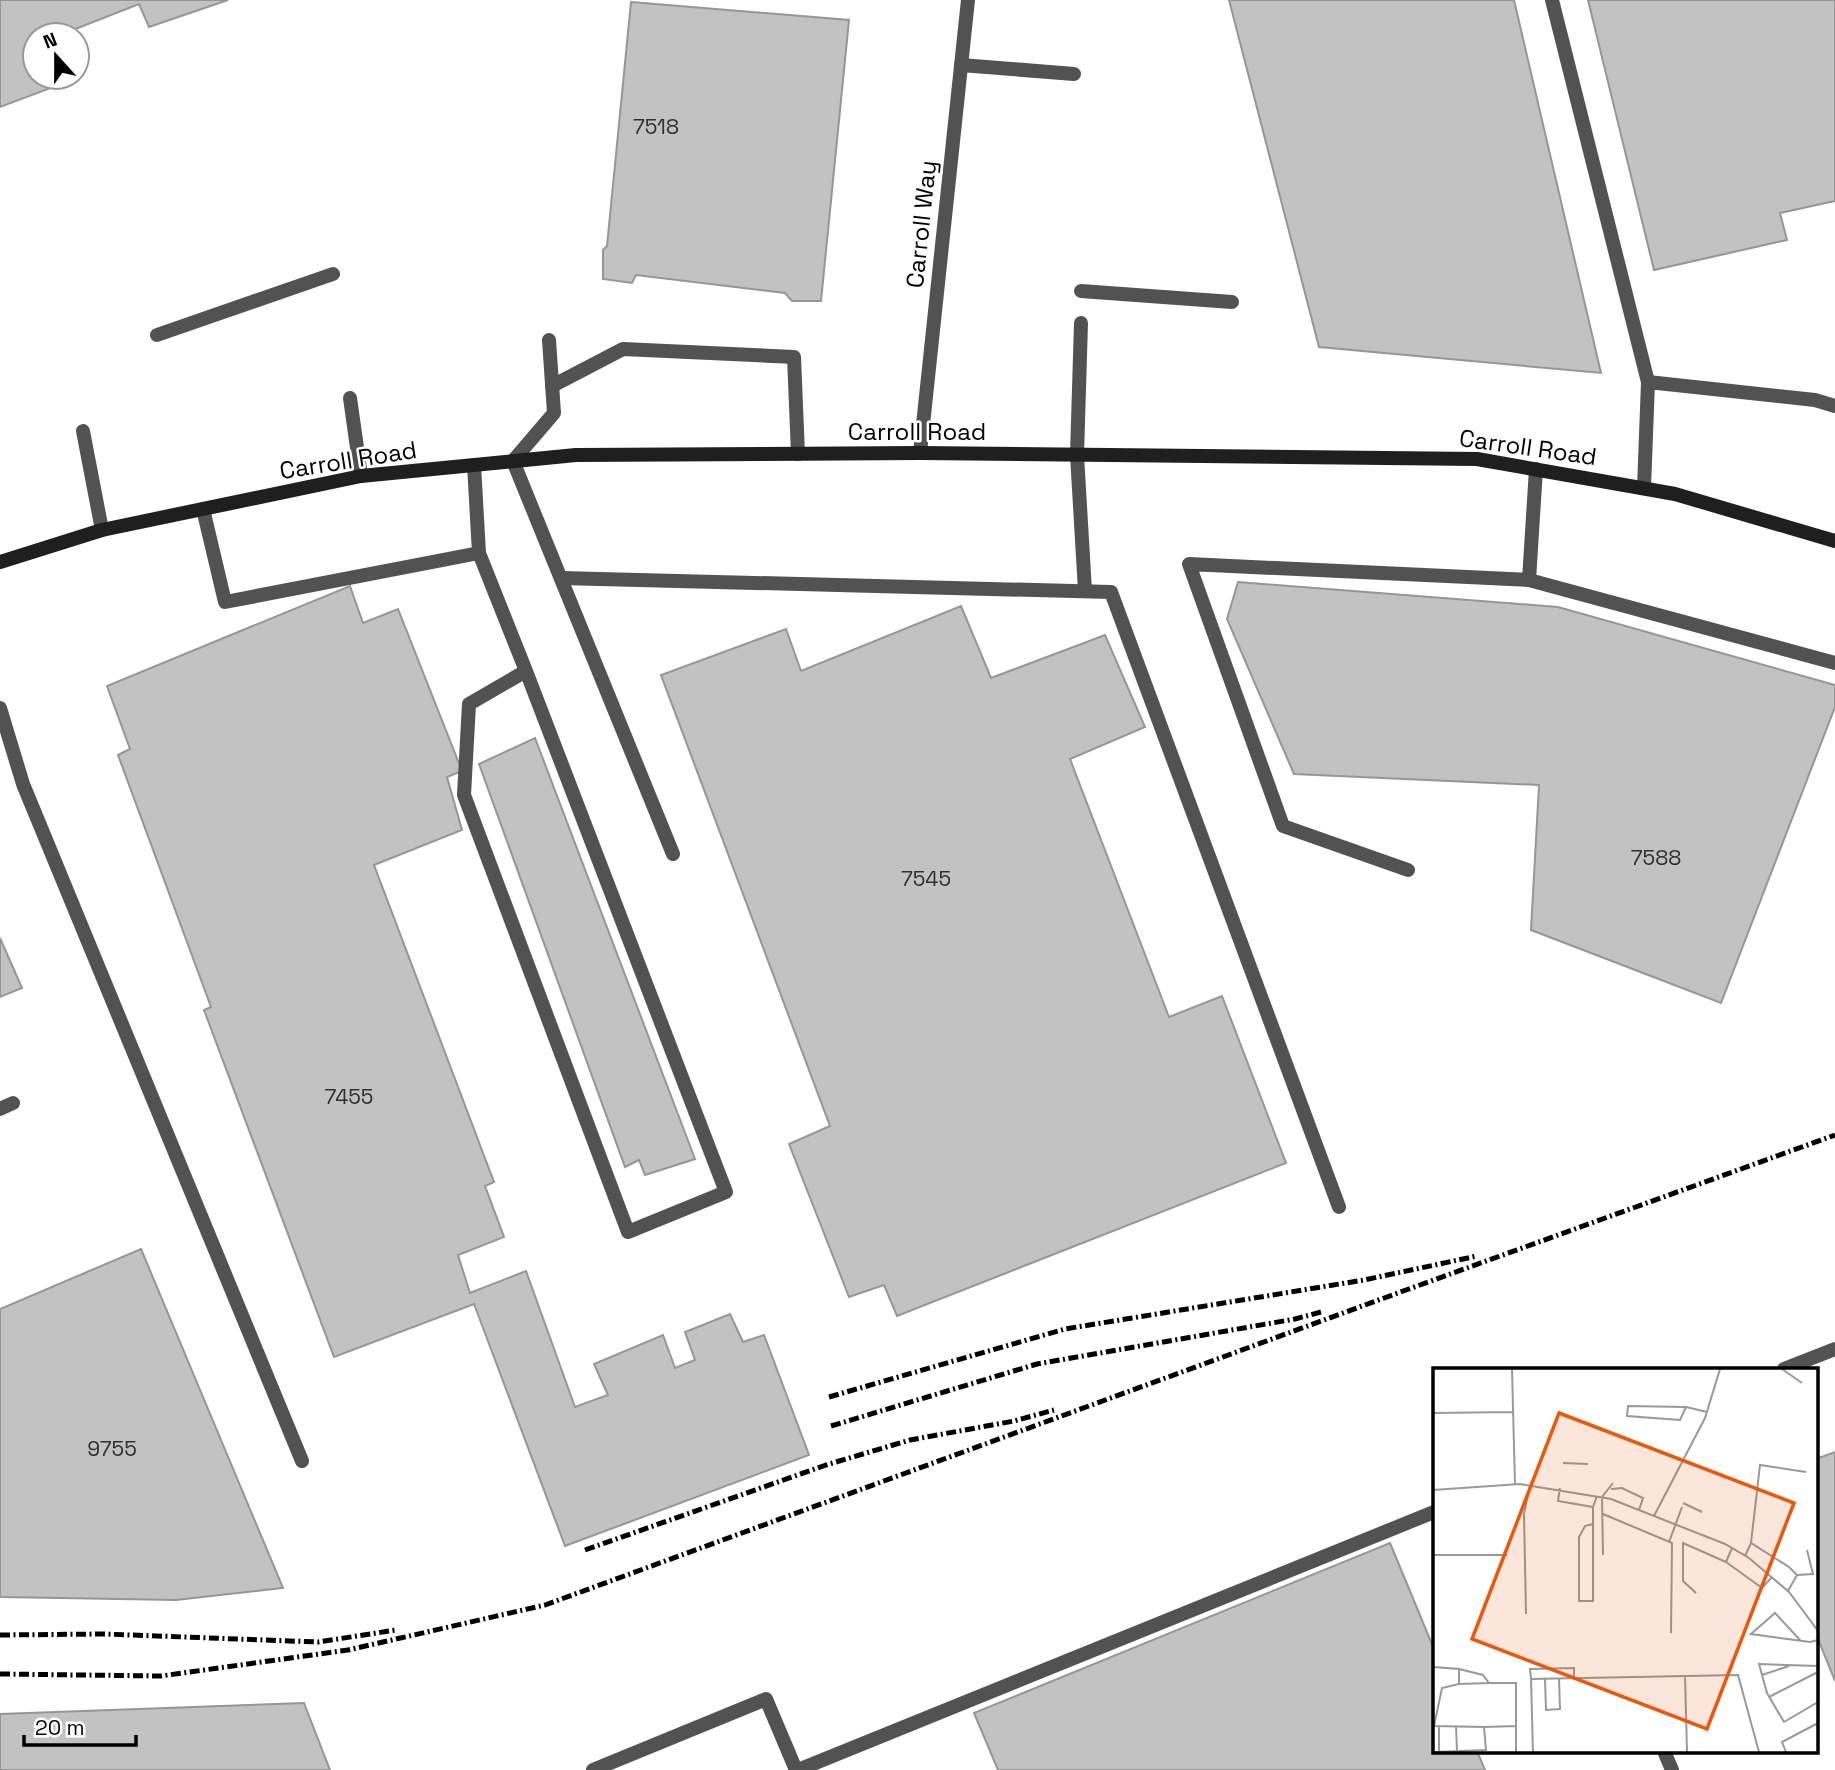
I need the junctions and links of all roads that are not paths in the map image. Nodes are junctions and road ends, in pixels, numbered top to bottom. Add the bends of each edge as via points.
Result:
1 (968, 0) edge
2 (1552, 0) edge
3 (961, 65) junction
4 (1074, 74) dead end
5 (333, 274) dead end
6 (1080, 291) dead end
7 (1232, 302) dead end
8 (1081, 323) dead end
9 (157, 335) dead end
10 (549, 340) dead end
11 (1648, 382) junction
12 (552, 386) junction
13 (350, 398) dead end
14 (1835, 406) edge
15 (83, 431) dead end
16 (919, 453) junction
17 (799, 454) junction
18 (1077, 455) junction
19 (513, 461) junction
20 (474, 465) junction
21 (1536, 469) junction
22 (361, 476) junction
23 (1644, 488) junction
24 (203, 509) junction
25 (102, 530) junction
26 (1835, 541) edge
27 (479, 553) junction
28 (0, 562) edge
29 (561, 578) junction
30 (1529, 580) junction
31 (1084, 591) junction
32 (1835, 663) edge
33 (526, 671) junction
34 (0, 708) edge
35 (673, 854) dead end
36 (1408, 870) dead end
37 (1339, 1207) dead end
38 (1835, 1349) edge
39 (1787, 1368) edge
40 (302, 1461) dead end
41 (1433, 1511) edge
42 (1664, 1752) edge
43 (593, 1770) edge
44 (797, 1770) edge
45 (1672, 1770) edge

1 - 3 street, Carroll Way
2 - 11 street
3 - 4 street
3 - 16 street, Carroll Way
5 - 9 street
6 - 7 street
8 - 18 street
10 - 12 street
11 - 14 street
11 - 23 street
12 - 17 street via 623,349 794,357
12 - 19 street via 554,413
13 - 22 street
15 - 25 street
16 - 17 main road, Carroll Road
16 - 18 main road, Carroll Road
17 - 19 main road, Carroll Road via 576,455
18 - 21 main road, Carroll Road via 1477,459
18 - 31 street
19 - 20 main road, Carroll Road
19 - 29 street
20 - 22 main road, Carroll Road
20 - 27 street
21 - 23 main road, Carroll Road
21 - 30 street
22 - 24 main road, Carroll Road
23 - 26 main road, Carroll Road
24 - 25 main road, Carroll Road
24 - 27 street via 225,602
25 - 28 main road, Carroll Road
27 - 33 street
29 - 31 street
29 - 35 street
30 - 32 street
30 - 36 street via 1189,564 1283,826
31 - 37 street via 1111,592
33 - 33 street via 726,1192 628,1232 464,795 469,704
34 - 40 street via 23,784
38 - 39 street
41 - 44 street
42 - 45 street
43 - 44 street via 766,1699

